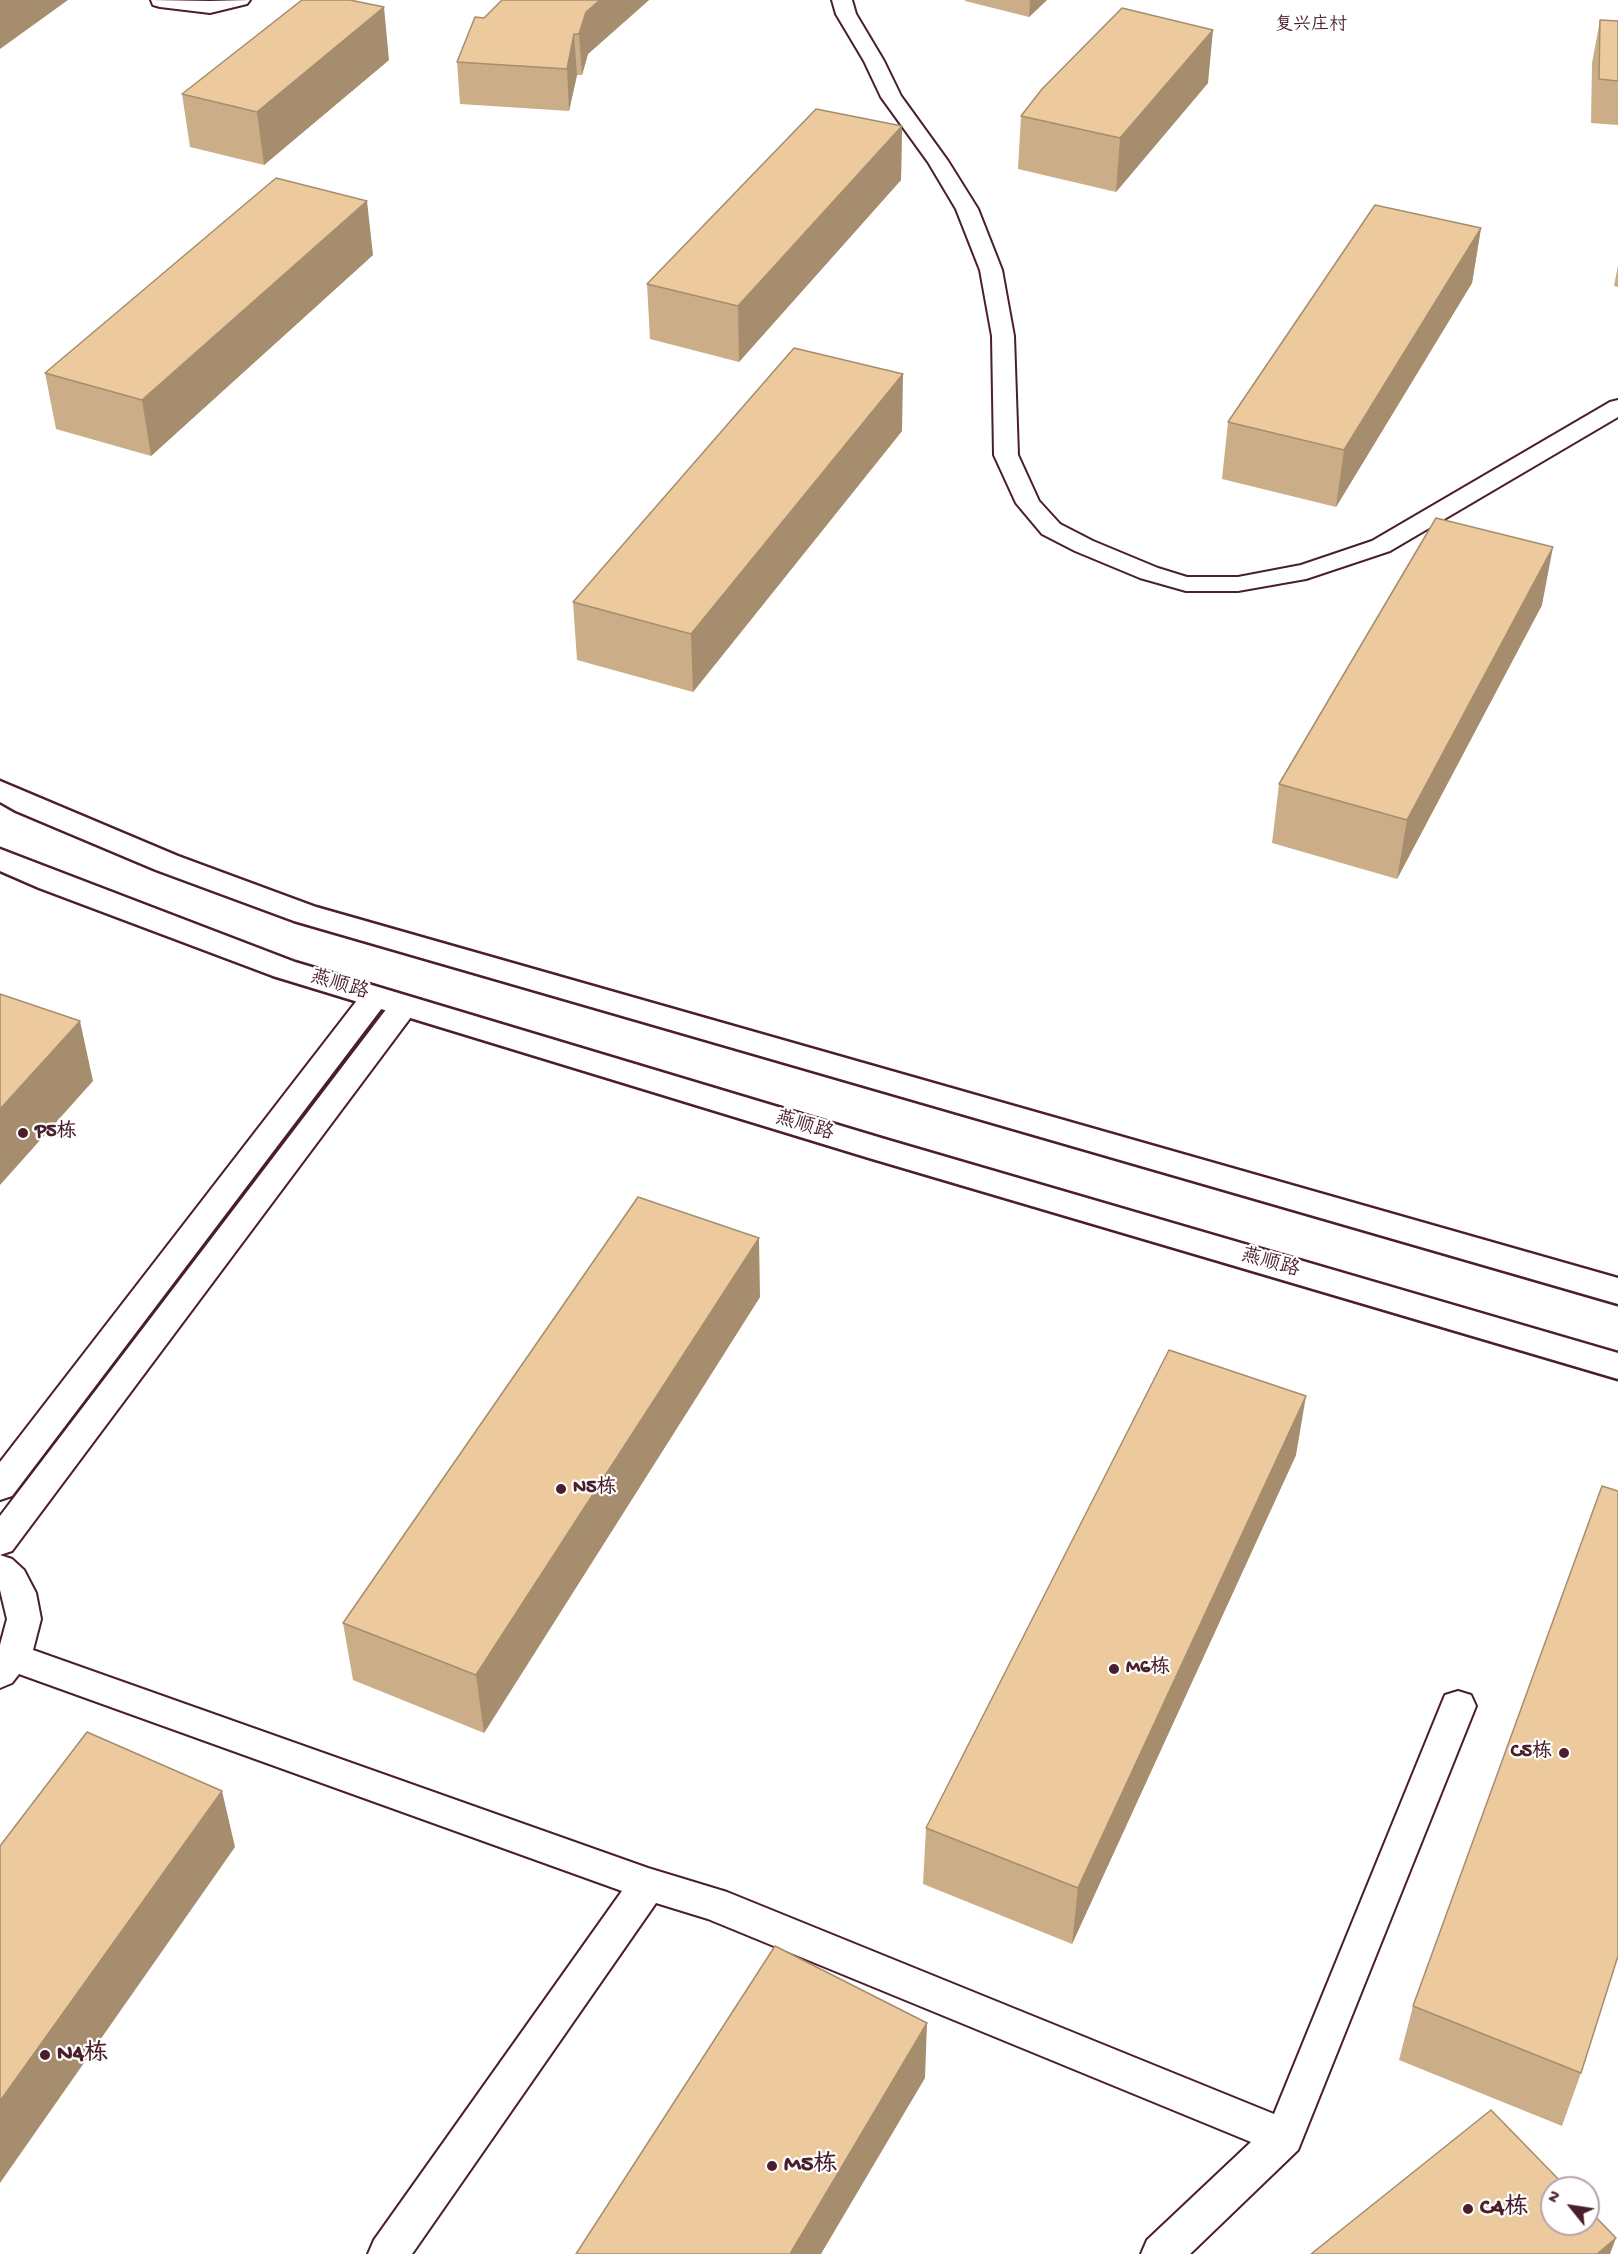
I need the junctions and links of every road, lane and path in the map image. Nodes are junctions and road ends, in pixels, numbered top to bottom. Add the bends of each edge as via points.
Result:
1 (240, 0) edge
2 (842, 0) edge
3 (160, 1) edge
4 (1618, 407) edge
5 (0, 790) edge
6 (0, 859) edge
7 (389, 1001) junction
8 (1618, 1291) edge
9 (1618, 1366) edge
10 (0, 1487) edge
11 (0, 1541) edge
12 (0, 1569) edge
13 (6, 1665) edge
14 (1458, 1706) dead end
15 (648, 1884) junction
16 (1284, 2137) junction
17 (388, 2254) edge
18 (1161, 2254) edge

1 - 3 lane via 210,7
2 - 4 lane via 891,97 967,209 991,270 1003,336 1006,455 1028,503 1051,529 1149,573 1186,584 1238,584 1306,572 1382,546
5 - 8 main road via 167,863 306,914
6 - 7 main road, 燕顺路 via 273,965
7 - 9 main road, 燕顺路
7 - 10 lane
7 - 11 lane
12 - 13 lane via 12,1580 23,1608 23,1624
13 - 15 lane
14 - 16 lane
15 - 16 lane via 714,1904
15 - 17 lane
16 - 18 lane

